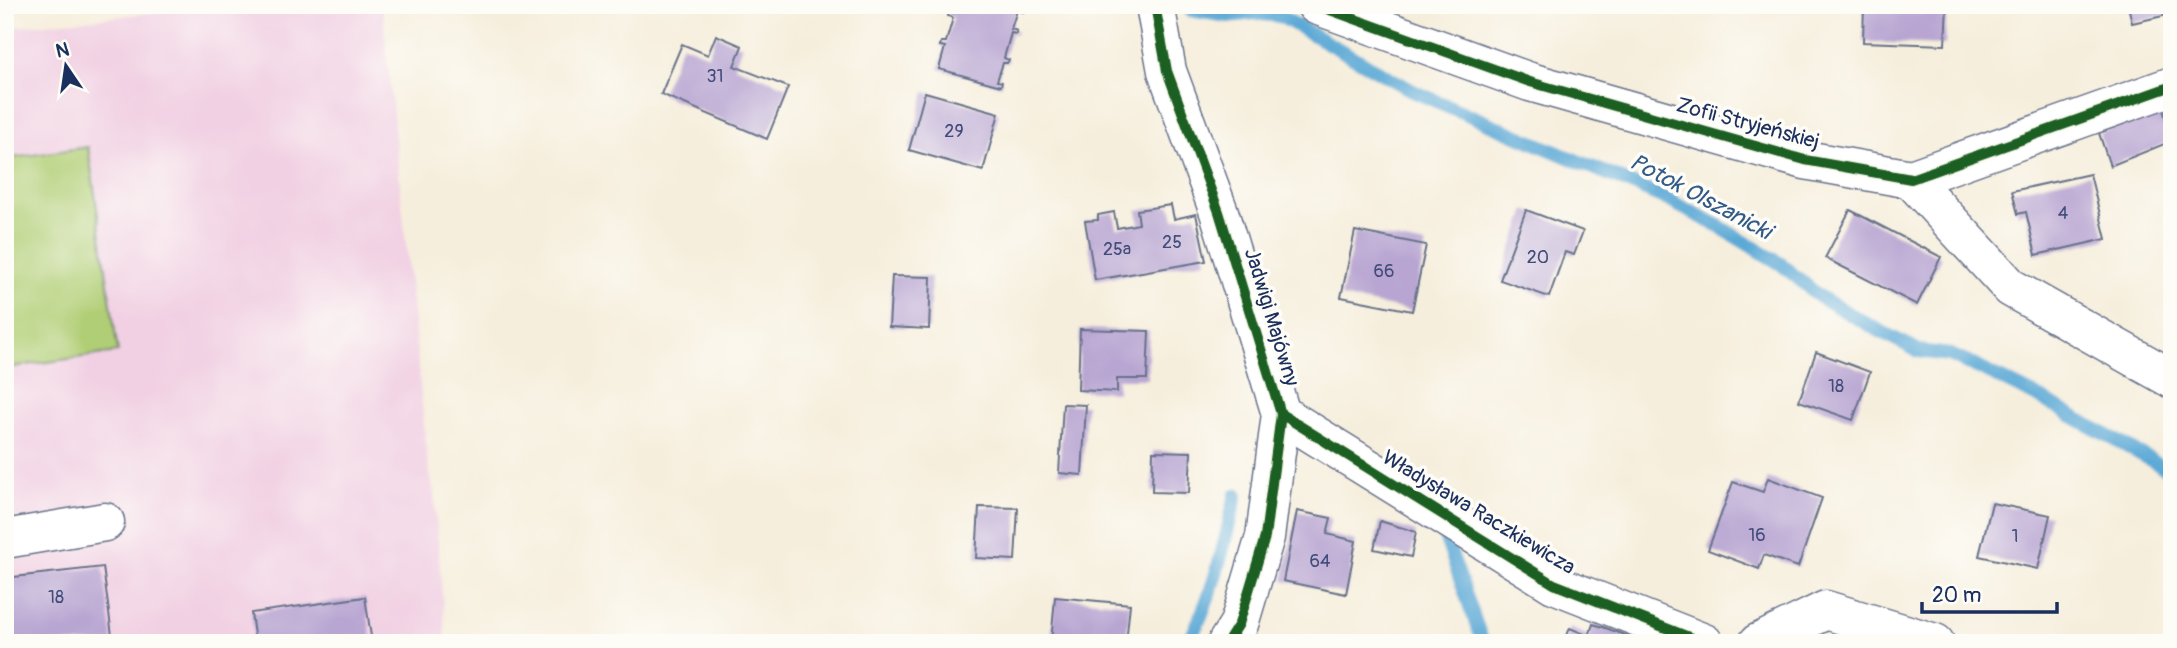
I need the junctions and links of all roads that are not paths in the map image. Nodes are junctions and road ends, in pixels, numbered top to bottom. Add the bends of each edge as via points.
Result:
1 (1155, 5) edge
2 (1316, 5) edge
3 (2172, 86) edge
4 (1911, 179) junction
5 (2172, 379) edge
6 (1281, 414) junction
7 (104, 522) dead end
8 (5, 539) edge
9 (1227, 643) edge
10 (1704, 643) edge
11 (1758, 643) edge
12 (1935, 643) edge

1 - 6 street, Jadwigi Majówny via 1167,71 1219,212
2 - 4 street, Zofii Stryjeńskiej via 1531,82 1805,160
3 - 4 street, Zofii Stryjeńskiej
4 - 5 street via 2011,288
6 - 9 street, Jadwigi Majówny via 1265,537 1239,624
6 - 10 street, Władysława Raczkiewicza via 1554,584
7 - 8 street
11 - 12 street via 1826,610

